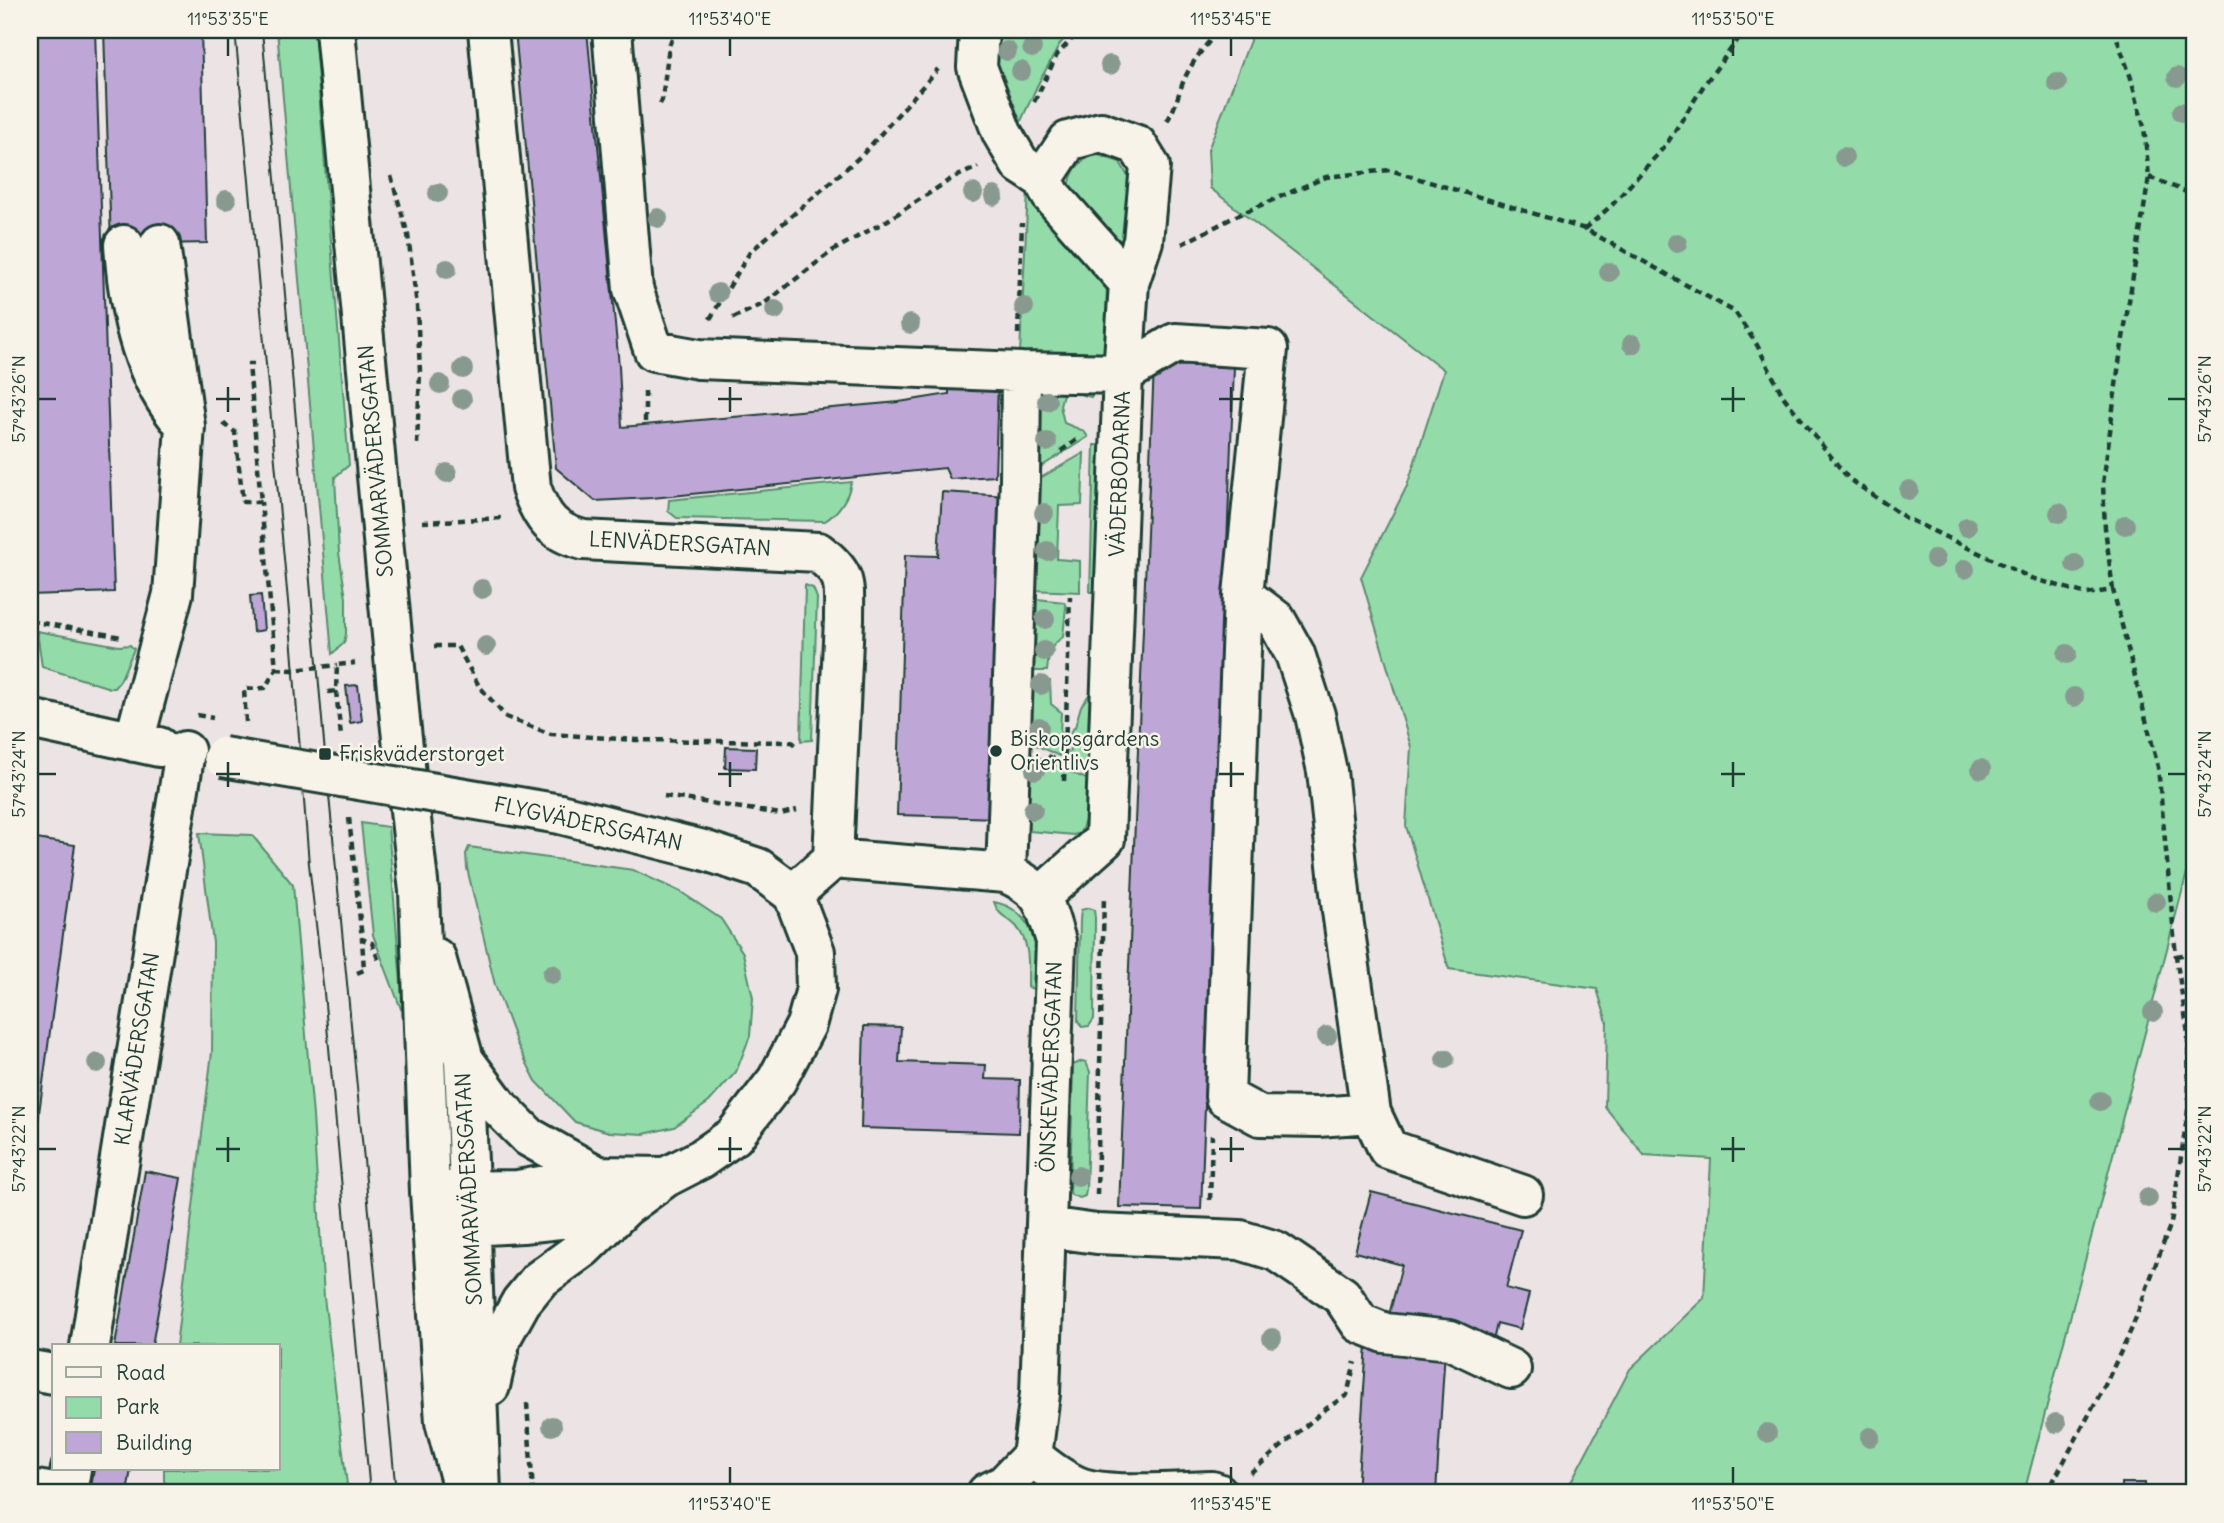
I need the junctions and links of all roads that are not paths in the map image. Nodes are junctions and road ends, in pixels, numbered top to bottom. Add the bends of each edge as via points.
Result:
1 (335, 30) edge
2 (488, 30) edge
3 (612, 30) edge
4 (979, 30) edge
5 (1031, 172) junction
6 (142, 245) dead end
7 (1129, 283) junction
8 (1021, 372) junction
9 (1123, 374) junction
10 (1243, 595) junction
11 (30, 719) edge
12 (135, 742) junction
13 (185, 751) junction
14 (833, 859) junction
15 (1006, 873) junction
16 (419, 891) junction
17 (793, 894) junction
18 (1041, 896) junction
19 (464, 1060) junction
20 (1371, 1113) junction
21 (598, 1176) junction
22 (666, 1177) junction
23 (1523, 1195) dead end
24 (625, 1207) junction
25 (471, 1208) junction
26 (431, 1210) junction
27 (1046, 1227) junction
28 (90, 1344) edge
29 (1511, 1368) dead end
30 (30, 1370) edge
31 (52, 1374) edge
32 (479, 1429) junction
33 (1032, 1456) junction
34 (71, 1470) edge
35 (1232, 1485) edge
36 (30, 1489) edge
37 (1096, 1492) edge
38 (54, 1493) edge
39 (67, 1493) edge
40 (464, 1493) edge
41 (481, 1493) edge
42 (987, 1493) edge

1 - 16 street, SOMMARVÄDERSGATAN
2 - 14 street, LENVÄDERSGATAN via 531,488 539,511 556,530 583,540 799,550 818,552 835,565 844,580 845,619
3 - 8 street, VÄDERBODARNA via 633,289 654,351 699,359
4 - 5 street via 977,66 1002,133
5 - 7 street
5 - 7 street via 1068,141 1101,132 1137,145 1150,166 1143,241
6 - 12 street via 185,426 173,594
7 - 9 street
8 - 9 street, VÄDERBODARNA
8 - 15 street
9 - 10 street via 1175,343 1268,349
9 - 18 street, VÄDERBODARNA via 1105,839
10 - 20 street via 1276,620 1295,654 1315,715 1327,771
10 - 20 street via 1226,1097 1260,1116
11 - 12 street, FLYGVÄDERSGATAN
12 - 13 street, FLYGVÄDERSGATAN
13 - 17 street, FLYGVÄDERSGATAN, bridge via 559,814 703,849 758,868
13 - 28 street, KLARVÄDERSGATAN
14 - 15 street
14 - 17 street
15 - 18 street
16 - 19 street, SOMMARVÄDERSGATAN
16 - 26 street, SOMMARVÄDERSGATAN
17 - 22 street via 815,952 816,989 806,1025 777,1080 734,1136
18 - 27 street, ÖNSKEVÄDERSGATAN via 1056,941
19 - 21 street via 499,1107 529,1137
19 - 25 street, SOMMARVÄDERSGATAN
20 - 23 street via 1388,1149
21 - 22 street
21 - 25 street via 518,1190
22 - 24 street
24 - 25 street via 579,1217
24 - 32 street via 583,1248 539,1280 520,1302 501,1338
25 - 26 street
25 - 32 street, SOMMARVÄDERSGATAN
26 - 40 street, SOMMARVÄDERSGATAN via 445,1422
27 - 29 street via 1097,1234 1240,1240 1276,1251 1342,1296 1360,1323 1385,1334 1450,1340
27 - 33 street, ÖNSKEVÄDERSGATAN via 1040,1394
30 - 31 street
32 - 41 street, SOMMARVÄDERSGATAN
33 - 37 street via 1052,1473
33 - 42 street via 1004,1485
34 - 39 street
35 - 37 street via 1212,1491
36 - 38 street

